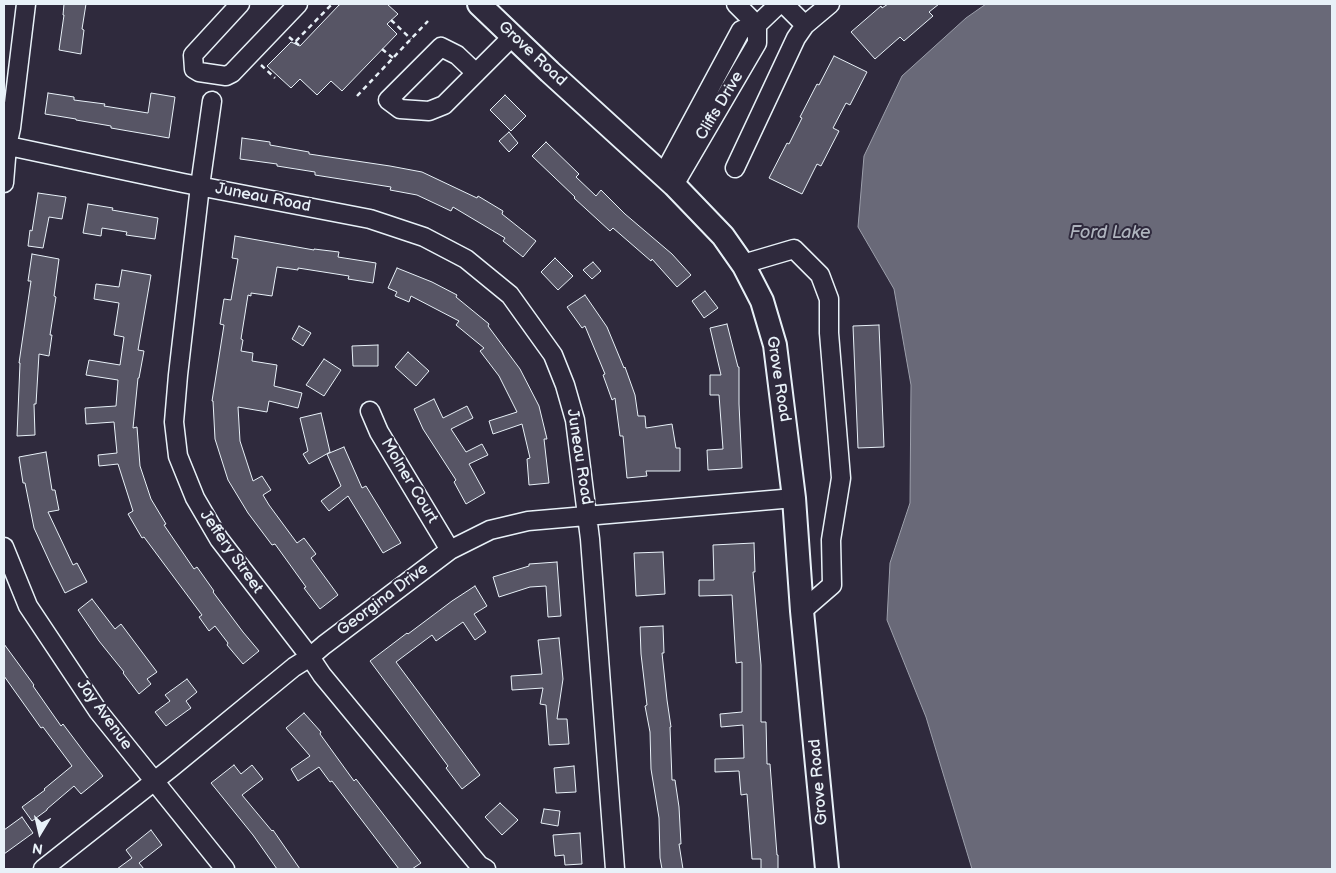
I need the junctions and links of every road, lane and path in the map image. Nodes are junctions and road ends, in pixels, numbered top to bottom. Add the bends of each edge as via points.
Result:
1 (26, 4) edge
2 (240, 4) edge
3 (298, 4) edge
4 (332, 4) edge
5 (479, 4) edge
6 (736, 4) edge
7 (779, 4) edge
8 (784, 4) edge
9 (830, 4) edge
10 (391, 20) dead end
11 (428, 21) dead end
12 (757, 25) junction
13 (805, 25) junction
14 (287, 35) dead end
15 (513, 36) junction
16 (411, 39) junction
17 (295, 42) junction
18 (300, 46) dead end
19 (382, 49) dead end
20 (393, 58) junction
21 (259, 63) dead end
22 (476, 73) junction
23 (275, 78) dead end
24 (357, 96) dead end
25 (212, 101) dead end
26 (6, 145) edge
27 (735, 168) dead end
28 (668, 180) junction
29 (4, 183) edge
30 (200, 186) junction
31 (743, 264) junction
32 (370, 411) dead end
33 (794, 498) junction
34 (588, 516) junction
35 (4, 547) edge
36 (450, 550) junction
37 (802, 611) junction
38 (310, 657) junction
39 (154, 781) junction
40 (43, 869) edge
41 (225, 869) edge
42 (486, 869) edge
43 (615, 869) edge
44 (827, 869) edge

1 - 26 street via 11,128
2 - 3 street via 193,56 194,69 226,76 232,73
4 - 17 path
5 - 15 main road, Grove Road
6 - 12 street
7 - 12 street
8 - 13 street
9 - 13 street
10 - 16 path
11 - 16 path
12 - 28 street, Cliffs Drive via 757,43
13 - 27 street
14 - 17 path
15 - 22 street
15 - 28 main road, Grove Road
16 - 20 path
17 - 18 path
19 - 20 path
20 - 24 path
21 - 23 path
22 - 22 street via 444,105 429,111 400,109 388,100 441,48 457,55
25 - 30 street, Jeffery Street
26 - 29 street
26 - 30 street, Juneau Road
28 - 31 main road, Grove Road via 723,236
30 - 34 street, Juneau Road via 370,220 424,237 466,259 510,295 553,355 565,385 575,420
30 - 38 street, Jeffery Street via 174,422 178,456 195,498 219,539
31 - 33 main road, Grove Road via 762,301 775,344
31 - 37 street via 794,249 820,275 829,299 841,478 830,540 832,585
32 - 36 street, Molner Court via 379,432
33 - 34 street, Georgina Drive
33 - 37 main road, Grove Road
34 - 36 street, Georgina Drive via 528,522 490,530
34 - 43 street, Juneau Road
35 - 39 street, Jay Avenue via 28,606 98,711
36 - 38 street, Georgina Drive
37 - 44 main road, Grove Road
38 - 39 street, Georgina Drive
38 - 42 street, Jeffery Street via 454,835
39 - 40 street, Georgina Drive
39 - 41 street, Jay Avenue

